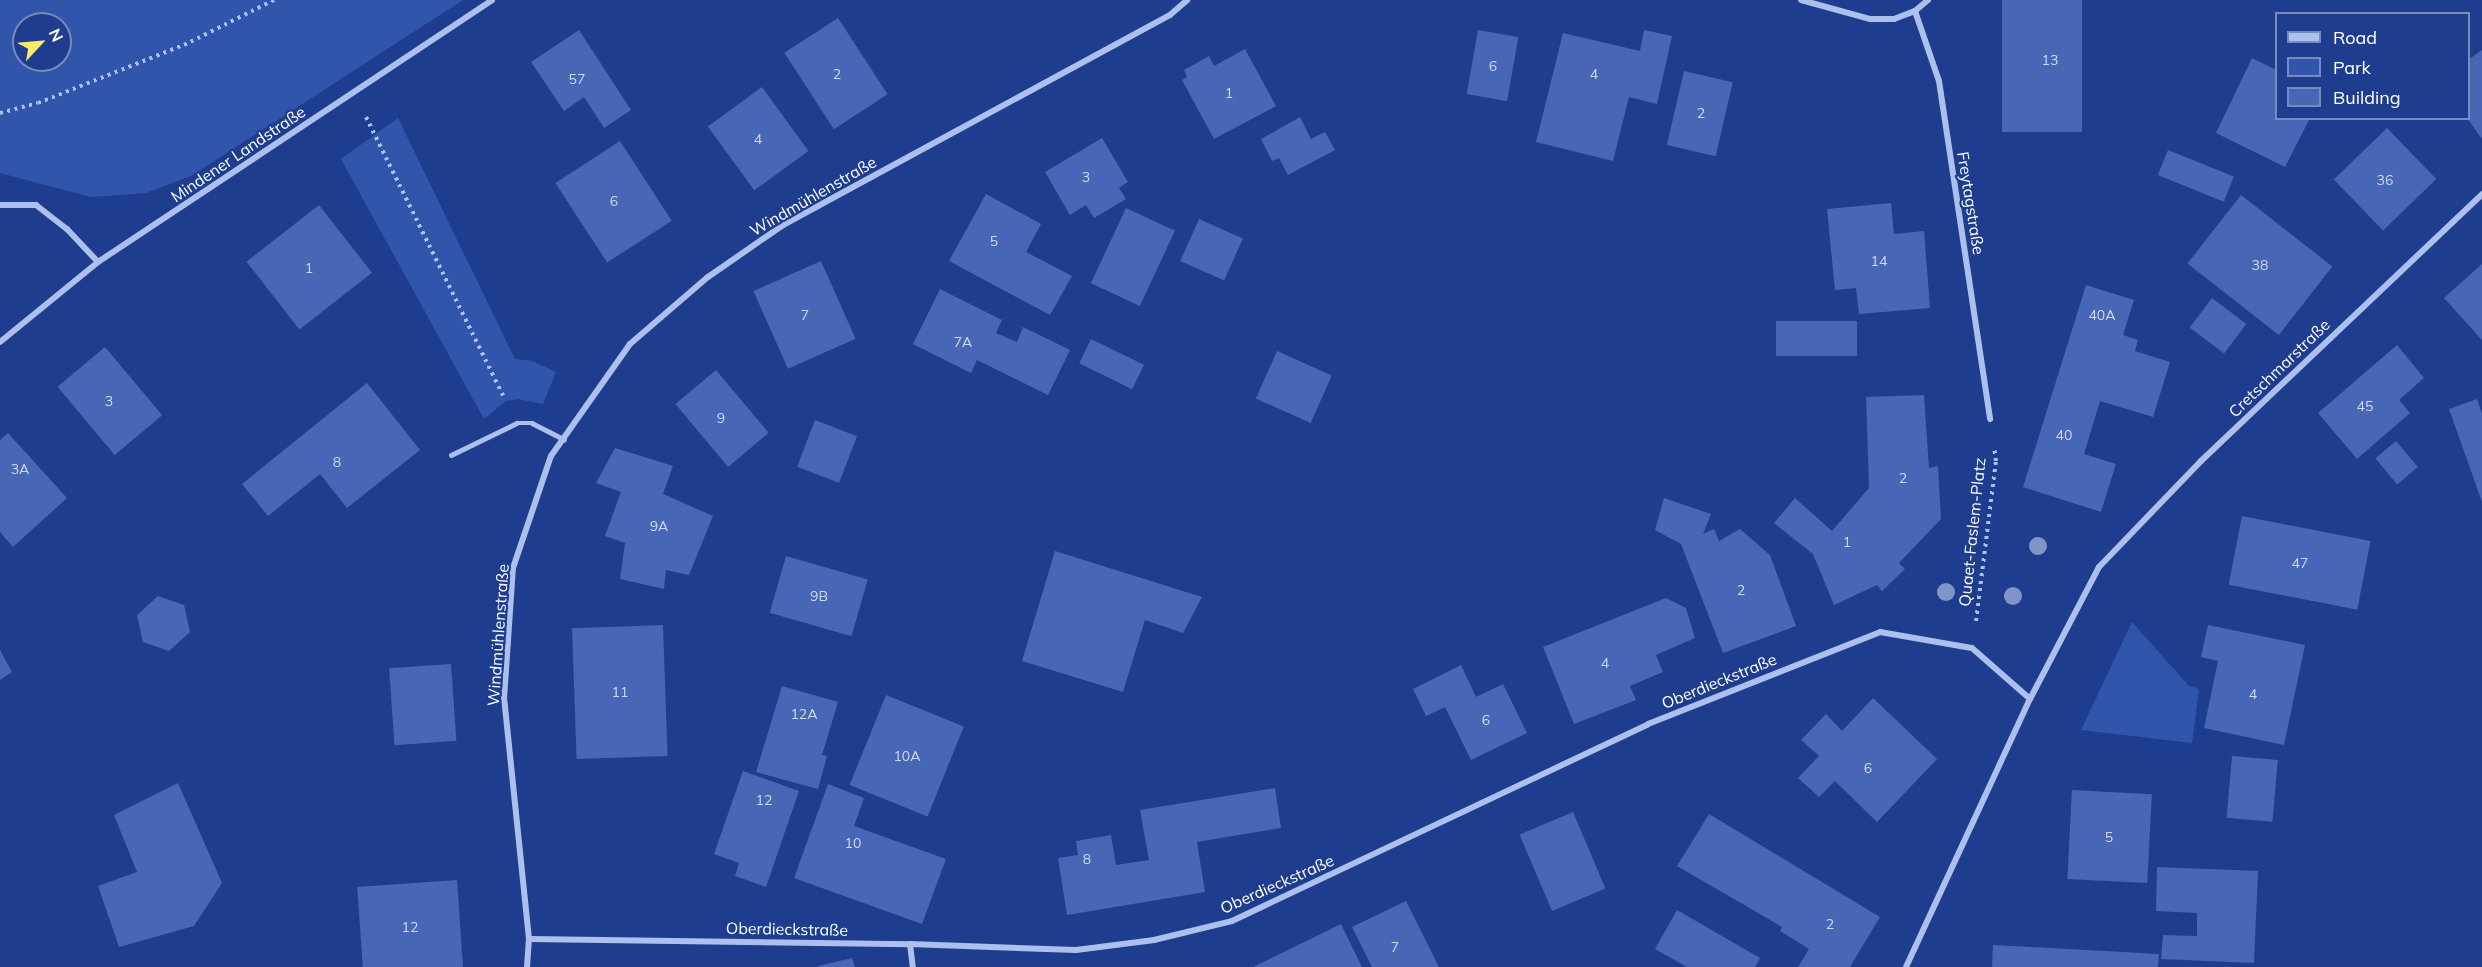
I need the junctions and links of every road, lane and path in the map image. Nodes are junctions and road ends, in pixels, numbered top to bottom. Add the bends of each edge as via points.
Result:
1 (274, 0) edge
2 (492, 0) edge
3 (1187, 0) edge
4 (1801, 0) edge
5 (1928, 0) edge
6 (1915, 12) junction
7 (354, 93) junction
8 (0, 113) edge
9 (2482, 194) edge
10 (0, 205) edge
11 (98, 262) junction
12 (0, 342) edge
13 (1990, 419) joint
14 (517, 423) junction
15 (564, 439) junction
16 (451, 455) dead end
17 (1972, 648) junction
18 (2030, 699) junction
19 (529, 939) junction
20 (910, 944) junction
21 (527, 967) edge
22 (913, 967) edge
23 (1906, 967) edge

1 - 8 path via 184,45 38,103
2 - 7 street, Mindener Landstraße
3 - 15 street, Windmühlenstraße via 1170,15 783,225 708,277 630,344
4 - 6 street via 1869,19 1894,19
5 - 6 street
6 - 13 street, Freytagstraße via 1939,81
7 - 11 street, Mindener Landstraße
7 - 14 path
9 - 18 street, Cretschmarstraße via 2201,461 2099,567
10 - 11 street via 36,205 67,229
11 - 12 street, Mindener Landstraße
13 - 17 path, Quaet-Faslem-Platz via 1996,461
14 - 15 lane via 532,423
14 - 16 lane
15 - 19 street, Windmühlenstraße via 551,456 513,568 504,699
17 - 18 street
17 - 20 street, Oberdieckstraße via 1880,632 1647,724 1232,921 1154,940 1076,950
18 - 23 street
19 - 20 street, Oberdieckstraße
19 - 21 street, Windmühlenstraße
20 - 22 street

